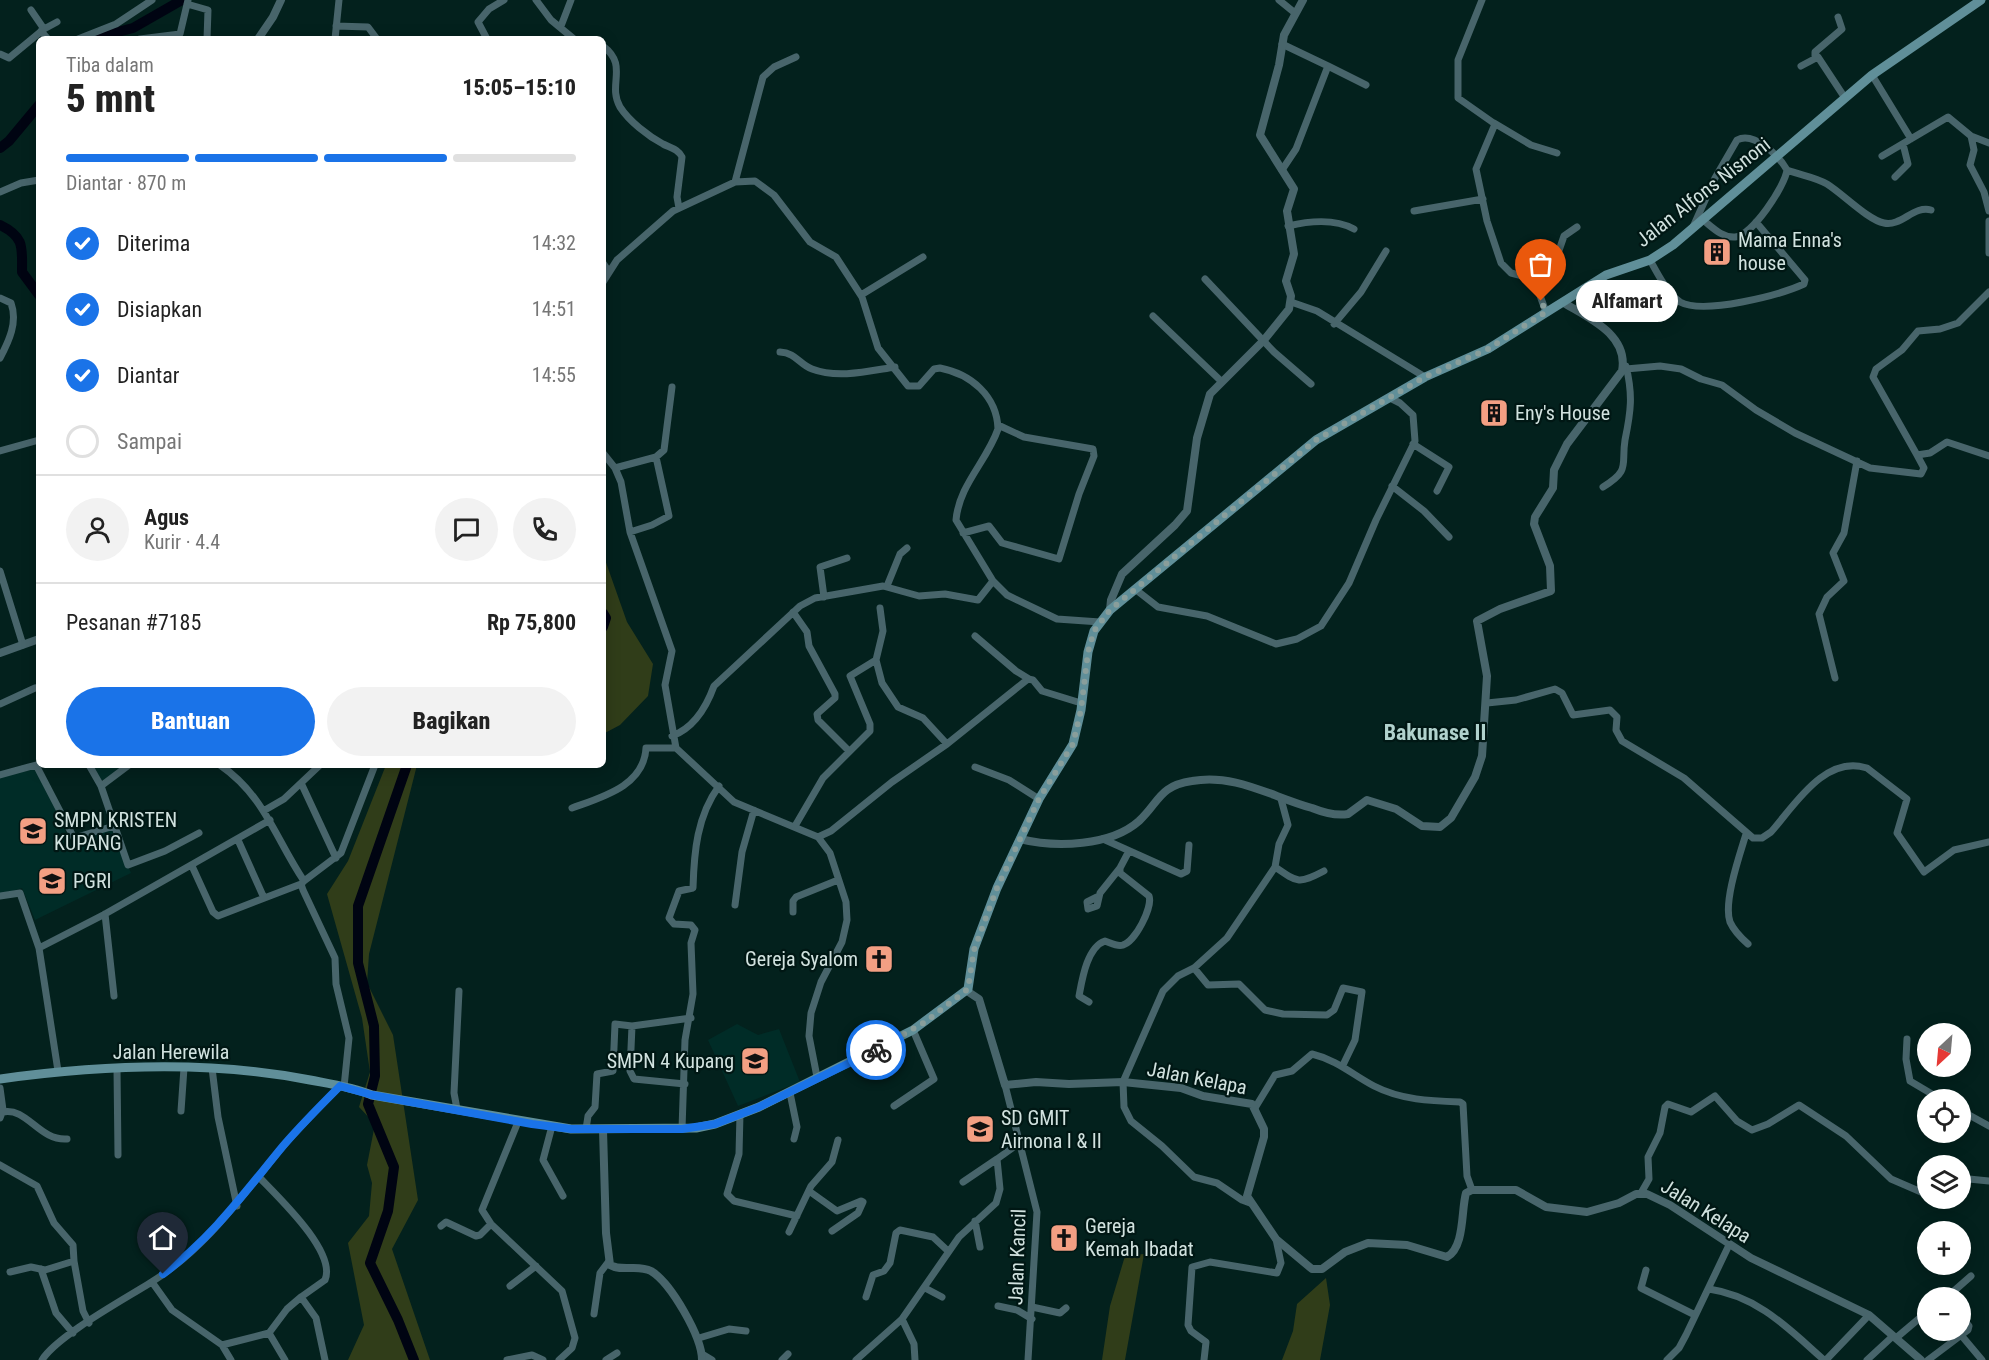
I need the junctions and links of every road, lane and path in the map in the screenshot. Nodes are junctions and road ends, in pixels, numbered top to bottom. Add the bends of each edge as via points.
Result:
1 (152, 0) edge
2 (281, 0) edge
3 (339, 0) edge
4 (504, 0) edge
5 (536, 0) edge
6 (571, 0) edge
7 (1279, 0) edge
8 (1303, 0) edge
9 (1482, 0) edge
10 (1981, 0) edge
11 (188, 2) edge
12 (31, 10) dead end
13 (1295, 13) junction
14 (1838, 17) dead end
15 (57, 22) dead end
16 (336, 26) junction
17 (561, 26) junction
18 (42, 30) junction
19 (46, 36) edge
20 (86, 36) edge
21 (170, 36) edge
22 (207, 36) edge
23 (260, 36) edge
24 (335, 36) edge
25 (375, 36) edge
26 (485, 36) edge
27 (571, 36) edge
28 (1281, 44) junction
29 (606, 49) edge
30 (0, 54) edge
31 (1815, 56) junction
32 (796, 57) dead end
33 (1328, 66) junction
34 (1801, 66) dead end
35 (1872, 75) junction
36 (1366, 85) dead end
37 (1845, 98) junction
38 (1494, 123) junction
39 (1971, 136) junction
40 (1911, 139) junction
41 (1989, 143) edge
42 (1903, 144) junction
43 (1557, 153) dead end
44 (1882, 156) dead end
45 (1777, 157) junction
46 (1282, 170) junction
47 (1787, 170) junction
48 (1895, 177) dead end
49 (36, 180) edge
50 (735, 182) junction
51 (0, 192) edge
52 (1483, 199) junction
53 (679, 208) junction
54 (1931, 210) dead end
55 (1989, 211) edge
56 (1414, 212) dead end
57 (1703, 219) junction
58 (1756, 222) junction
59 (1989, 222) edge
60 (1288, 226) junction
61 (1577, 227) dead end
62 (1692, 229) junction
63 (1354, 230) dead end
64 (1386, 251) dead end
65 (1989, 253) edge
66 (923, 257) dead end
67 (1650, 260) junction
68 (606, 268) edge
69 (609, 272) junction
70 (606, 277) edge
71 (1205, 279) dead end
72 (1536, 282) junction
73 (1989, 292) edge
74 (861, 295) junction
75 (0, 298) edge
76 (1291, 302) junction
77 (1564, 303) junction
78 (1546, 312) junction
79 (1153, 316) dead end
80 (1334, 324) junction
81 (1264, 340) junction
82 (780, 352) dead end
83 (0, 358) edge
84 (1625, 364) junction
85 (895, 368) junction
86 (1425, 377) junction
87 (1221, 381) junction
88 (1311, 384) dead end
89 (672, 387) dead end
90 (1390, 398) junction
91 (998, 425) junction
92 (36, 441) edge
93 (1413, 444) junction
94 (0, 451) edge
95 (1917, 455) junction
96 (1989, 456) edge
97 (606, 457) edge
98 (656, 457) junction
99 (1857, 461) junction
100 (615, 468) junction
101 (1392, 486) junction
102 (1603, 488) dead end
103 (1437, 491) dead end
104 (630, 532) junction
105 (963, 533) junction
106 (1449, 537) dead end
107 (907, 548) dead end
108 (846, 558) dead end
109 (0, 571) edge
110 (993, 581) junction
111 (887, 586) junction
112 (1134, 589) junction
113 (824, 597) junction
114 (880, 608) dead end
115 (1110, 610) junction
116 (793, 612) junction
117 (1100, 622) junction
118 (975, 636) dead end
119 (36, 640) edge
120 (23, 645) junction
121 (0, 653) edge
122 (876, 660) junction
123 (1835, 678) dead end
124 (1029, 679) junction
125 (35, 688) dead end
126 (1081, 703) junction
127 (1487, 703) junction
128 (0, 704) edge
129 (672, 736) junction
130 (947, 744) junction
131 (676, 748) junction
132 (849, 751) junction
133 (36, 764) edge
134 (975, 767) dead end
135 (39, 768) edge
136 (91, 768) edge
137 (125, 768) edge
138 (224, 768) edge
139 (317, 768) edge
140 (374, 768) edge
141 (0, 775) edge
142 (302, 785) junction
143 (100, 786) junction
144 (719, 786) junction
145 (1039, 799) junction
146 (1281, 799) junction
147 (572, 808) dead end
148 (265, 810) junction
149 (754, 810) junction
150 (270, 820) junction
151 (114, 826) junction
152 (795, 826) junction
153 (199, 833) dead end
154 (1746, 834) junction
155 (818, 837) junction
156 (1103, 839) junction
157 (238, 840) junction
158 (1020, 840) junction
159 (1989, 842) edge
160 (1189, 845) dead end
161 (1129, 851) junction
162 (336, 858) junction
163 (192, 866) junction
164 (1275, 867) junction
165 (1120, 868) junction
166 (1324, 871) dead end
167 (838, 880) junction
168 (302, 882) junction
169 (0, 896) edge
170 (1099, 896) dead end
171 (264, 898) junction
172 (735, 905) dead end
173 (793, 912) dead end
174 (105, 914) junction
175 (1748, 944) dead end
176 (39, 948) junction
177 (1194, 968) junction
178 (459, 991) dead end
179 (967, 991) junction
180 (114, 996) dead end
181 (1089, 1002) dead end
182 (691, 1018) junction
183 (632, 1026) junction
184 (913, 1030) junction
185 (1907, 1039) dead end
186 (1343, 1065) junction
187 (184, 1068) junction
188 (212, 1068) junction
189 (117, 1069) junction
190 (58, 1071) junction
191 (817, 1077) junction
192 (0, 1079) edge
193 (1123, 1082) junction
194 (685, 1084) junction
195 (342, 1086) junction
196 (1005, 1086) junction
197 (0, 1088) edge
198 (1923, 1089) edge
199 (790, 1093) junction
200 (894, 1106) dead end
201 (1256, 1108) junction
202 (457, 1109) junction
203 (181, 1110) dead end
204 (740, 1114) junction
205 (2, 1115) edge
206 (1971, 1116) edge
207 (518, 1122) junction
208 (552, 1126) junction
209 (1989, 1126) edge
210 (586, 1129) junction
211 (682, 1129) junction
212 (603, 1130) junction
213 (67, 1139) dead end
214 (794, 1140) dead end
215 (838, 1140) dead end
216 (1018, 1144) junction
217 (118, 1155) dead end
218 (997, 1159) junction
219 (0, 1165) edge
220 (260, 1177) junction
221 (1971, 1179) edge
222 (1989, 1181) edge
223 (963, 1182) dead end
224 (1472, 1190) junction
225 (1917, 1190) edge
226 (809, 1191) junction
227 (1641, 1193) junction
228 (563, 1196) dead end
229 (1250, 1203) junction
230 (237, 1206) junction
231 (797, 1215) junction
232 (975, 1221) junction
233 (491, 1224) junction
234 (441, 1226) dead end
235 (832, 1231) dead end
236 (789, 1232) dead end
237 (1276, 1239) junction
238 (1729, 1245) junction
239 (980, 1247) dead end
240 (948, 1251) junction
241 (609, 1261) junction
242 (74, 1262) junction
243 (536, 1266) junction
244 (41, 1269) junction
245 (1646, 1270) dead end
246 (10, 1272) dead end
247 (1971, 1276) dead end
248 (152, 1282) junction
249 (510, 1286) dead end
250 (1958, 1287) edge
251 (925, 1288) junction
252 (1708, 1289) junction
253 (301, 1297) junction
254 (866, 1297) dead end
255 (942, 1297) dead end
256 (998, 1305) dead end
257 (1032, 1306) junction
258 (1066, 1308) dead end
259 (594, 1314) dead end
260 (1695, 1315) junction
261 (1869, 1315) junction
262 (902, 1319) junction
263 (1032, 1319) junction
264 (1917, 1319) edge
265 (89, 1323) junction
266 (746, 1331) dead end
267 (73, 1333) junction
268 (269, 1333) junction
269 (1894, 1337) junction
270 (699, 1338) junction
271 (1953, 1341) edge
272 (1966, 1341) edge
273 (222, 1345) junction
274 (616, 1353) dead end
275 (788, 1354) dead end
276 (702, 1357) edge
277 (42, 1360) edge
278 (231, 1360) edge
279 (285, 1360) edge
280 (325, 1360) edge
281 (507, 1360) edge
282 (543, 1360) edge
283 (559, 1360) edge
284 (606, 1360) edge
285 (712, 1360) edge
286 (782, 1360) edge
287 (856, 1360) edge
288 (915, 1360) edge
289 (1028, 1360) edge
290 (1204, 1360) edge
291 (1667, 1360) edge
292 (1825, 1360) edge
293 (1868, 1360) edge
294 (1921, 1360) edge
295 (1928, 1360) edge
296 (1982, 1360) edge

1 - 20 street via 116,24
2 - 23 street
3 - 16 street
4 - 26 street via 478,22
5 - 17 street via 551,20
6 - 17 street
7 - 13 street
8 - 13 street
9 - 38 street via 1458,60 1458,98
10 - 35 main road, Jalan Alfons Nisnoni
11 - 21 street via 180,33
11 - 22 street via 208,10
12 - 18 street
13 - 28 street
14 - 31 street via 1842,29 1825,41
15 - 18 street
16 - 24 street
16 - 25 street via 368,27
17 - 27 street
18 - 19 street
18 - 30 street via 9,58
28 - 33 street
28 - 46 street via 1260,135
29 - 53 street via 617,67 615,91 622,109 653,138 682,157
31 - 34 street
31 - 37 street
32 - 50 street via 763,77
33 - 36 street
33 - 46 street via 1296,149
35 - 37 main road, Jalan Alfons Nisnoni
35 - 40 street
37 - 45 main road, Jalan Alfons Nisnoni
38 - 43 street via 1531,145
38 - 52 street via 1476,169
39 - 40 street via 1948,117
39 - 41 street
39 - 55 street via 1974,150 1970,165
40 - 42 street
42 - 44 street
42 - 48 street via 1908,164
45 - 47 street
45 - 57 main road, Jalan Alfons Nisnoni
45 - 62 street via 1752,138 1737,140
46 - 60 street via 1294,189 1287,212
47 - 54 street via 1825,183 1884,224 1916,211
47 - 58 street via 1784,183
49 - 51 street
50 - 53 street
50 - 74 street via 755,181 767,188 810,242 836,258
52 - 56 street
52 - 72 street via 1501,263 1511,273
53 - 69 street via 617,260
57 - 58 street via 1720,233 1733,237 1750,231
57 - 62 main road, Jalan Alfons Nisnoni
58 - 67 street via 1805,280 1804,284 1751,301 1706,307 1686,304 1673,296
59 - 65 street
60 - 63 street via 1318,221
60 - 76 street via 1294,254 1286,281
61 - 72 street via 1564,236 1555,262 1543,279
62 - 67 main road, Jalan Alfons Nisnoni
64 - 80 street via 1361,292
66 - 74 street
67 - 77 main road, Jalan Alfons Nisnoni via 1606,274
68 - 69 street
69 - 70 street
71 - 81 street
72 - 78 street
73 - 95 street via 1958,323 1918,331 1902,350 1875,370 1873,377
74 - 85 street via 878,348
75 - 83 street via 11,303 14,321
76 - 80 street via 1317,311
76 - 81 street
77 - 78 main road, Jalan Alfons Nisnoni
77 - 84 street via 1606,329 1620,348
78 - 86 main road, Jalan Alfons Nisnoni via 1488,349
79 - 87 street
80 - 86 street
81 - 87 street
81 - 88 street
82 - 85 street via 794,355 814,370 834,374
84 - 99 street via 1681,369 1722,385 1795,433
84 - 102 street via 1632,391 1626,458 1618,475
84 - 127 street via 1567,444 1554,470 1553,488 1535,517 1534,524 1550,566 1551,591 1477,621 1487,676
85 - 91 street via 911,387 940,368 977,384 992,402
86 - 90 main road, Jalan Alfons Nisnoni
87 - 115 street via 1205,405 1187,511 1122,574
89 - 98 street via 665,447
90 - 93 street via 1413,415
90 - 112 main road, Jalan Alfons Nisnoni via 1308,446
91 - 105 street via 958,508 956,520
91 - 105 street via 1024,437 1094,449 1094,456 1059,559 1002,543 989,526
92 - 94 street
93 - 101 street
93 - 103 street via 1449,467
95 - 96 street via 1930,453 1947,442
95 - 99 street via 1924,468 1918,475 1876,470
97 - 100 street
98 - 100 street
98 - 104 street via 669,516
99 - 123 street via 1844,532 1833,553 1844,581 1827,597 1819,614
100 - 104 street
101 - 106 street
101 - 112 street via 1343,594 1322,624 1297,639 1276,644 1207,615 1158,607
104 - 129 street via 672,651 665,684
105 - 110 street
107 - 111 street via 900,554
108 - 113 street via 820,567
109 - 120 street
110 - 111 street via 978,600 945,594 919,597
110 - 117 street via 1007,595 1050,616
111 - 113 street
112 - 115 main road, Jalan Alfons Nisnoni
113 - 116 street
114 - 122 street via 883,631
115 - 117 main road, Jalan Alfons Nisnoni
116 - 129 street via 714,686 689,730
116 - 132 street via 807,632 809,646 835,694 818,714 818,720
117 - 126 main road, Jalan Alfons Nisnoni via 1086,663
118 - 124 street
119 - 120 street
120 - 121 street
122 - 130 street via 882,683 895,704 923,718
122 - 132 street via 850,674 871,730
124 - 126 street via 1042,692
124 - 130 street
125 - 128 street
126 - 145 main road, Jalan Alfons Nisnoni via 1073,744
127 - 146 street via 1481,763 1451,818 1440,827 1422,826 1396,809 1369,800 1344,815
127 - 154 street via 1555,689 1562,693 1573,715 1610,710 1617,717 1616,730 1622,741 1684,778
129 - 131 street
130 - 155 street
131 - 144 street
131 - 147 street via 646,748 632,781
132 - 152 street via 823,778
133 - 141 street
134 - 145 street via 1009,780
135 - 151 street via 73,837
136 - 143 street
137 - 143 street
138 - 148 street via 244,784
139 - 142 street
140 - 162 street
142 - 148 street
142 - 162 street
143 - 151 street
144 - 149 street via 734,802
144 - 182 street via 703,812 693,888 680,891 669,918 672,923 691,925 695,930 691,943
145 - 158 main road, Jalan Alfons Nisnoni
146 - 156 street via 1239,782 1191,781 1163,792 1134,825
146 - 164 street via 1288,825
148 - 150 street
149 - 152 street
149 - 172 street via 742,852
150 - 157 street
150 - 168 street
151 - 153 street via 129,866
152 - 155 street
154 - 159 street via 1758,838 1771,832 1806,791 1827,773 1846,767 1867,768 1907,799 1897,833 1924,872 1954,850
154 - 175 street via 1733,876 1729,916 1737,934
155 - 167 street via 830,853
156 - 158 street via 1057,843
156 - 161 street
157 - 163 street
157 - 171 street
158 - 179 main road, Jalan Alfons Nisnoni via 974,950 972,981
160 - 161 street via 1185,874
161 - 165 street
162 - 168 street
163 - 171 street via 218,916
163 - 174 street
164 - 166 street via 1302,881
164 - 177 street via 1230,936
165 - 170 street
165 - 181 street via 1121,874 1149,896 1151,906 1126,944 1105,941 1096,947 1078,996
167 - 173 street via 796,897
167 - 191 street via 847,920 842,942 821,982 811,1013 809,1036
168 - 171 street
168 - 195 street via 335,958 336,984 350,1038
169 - 176 street via 17,891 22,894
174 - 176 street
174 - 180 street
176 - 190 street
177 - 186 street via 1208,985 1239,984 1265,1010 1283,1014 1327,1015 1334,1011 1343,988 1362,992 1355,1040
177 - 193 street via 1182,973 1163,992
178 - 202 street via 454,1093
179 - 184 main road
179 - 196 street, Jalan Kancil via 979,999
182 - 183 street
182 - 194 street via 685,1040
183 - 194 street via 630,1071 634,1079
183 - 210 street via 615,1024 613,1071 597,1074 595,1107 588,1116
184 - 191 main road
184 - 200 street via 934,1078
185 - 198 street via 1910,1081
186 - 201 street via 1310,1055 1292,1071 1271,1078
186 - 224 street via 1391,1094 1462,1103 1467,1176
187 - 188 main road, Jalan Herewila
187 - 189 main road, Jalan Herewila
187 - 203 street
188 - 195 main road, Jalan Herewila via 282,1074
188 - 230 street
189 - 190 main road, Jalan Herewila
189 - 217 street
190 - 192 main road, Jalan Herewila
191 - 199 main road
193 - 196 street, Jalan Kelapa
193 - 201 street, Jalan Kelapa via 1181,1088 1209,1097 1240,1100
193 - 229 street via 1124,1107 1131,1122 1194,1177 1217,1183
194 - 211 street
195 - 202 main road, Jalan Herewila
195 - 220 street via 292,1136
196 - 216 street, Jalan Kancil
197 - 205 street
199 - 204 main road
199 - 214 street via 797,1127
201 - 229 street, Jalan Kelapa via 1264,1137 1247,1190
202 - 207 main road
204 - 211 main road via 715,1124
204 - 231 street via 739,1154 727,1194 734,1201
205 - 213 street via 17,1112 52,1139
206 - 209 street
207 - 208 main road
207 - 233 street via 482,1206
208 - 210 main road
208 - 228 street via 543,1160
210 - 212 main road
211 - 212 main road
212 - 241 street
215 - 226 street via 832,1162
216 - 218 street
216 - 257 street, Jalan Kancil via 1037,1212
218 - 223 street
218 - 232 street via 999,1196
219 - 242 street via 41,1189 54,1223 73,1242
220 - 230 street
220 - 253 street via 315,1237 326,1269 325,1280
221 - 222 street
224 - 227 street, Jalan Kelapa via 1516,1190 1542,1205 1591,1212
224 - 237 street via 1466,1193 1460,1234 1454,1251 1447,1257 1407,1245 1368,1243 1317,1270 1304,1264
225 - 227 street via 1891,1179 1846,1136 1799,1105 1752,1130 1737,1121 1715,1096 1691,1112 1668,1104 1665,1107 1660,1133 1648,1157 1649,1179
226 - 231 street
226 - 235 street via 837,1211 863,1202 858,1214
227 - 238 street, Jalan Kelapa via 1670,1205
229 - 237 street
230 - 248 street via 192,1251
231 - 236 street
232 - 239 street
232 - 240 street
233 - 234 street via 476,1236 446,1222
233 - 243 street
237 - 290 street via 1281,1263 1277,1273 1210,1262 1192,1267 1188,1325 1205,1340
238 - 252 street
238 - 261 street, Jalan Kelapa
240 - 251 street
240 - 254 street via 933,1237 900,1230 890,1263 884,1271 873,1275
241 - 259 street via 600,1273
241 - 270 street via 614,1267 640,1267 654,1273
242 - 244 street
242 - 265 street
243 - 249 street
243 - 283 street via 562,1291 575,1333 573,1345
244 - 246 street
244 - 267 street via 56,1313
245 - 260 street via 1641,1288
247 - 250 street
248 - 265 street
248 - 273 street via 172,1310
251 - 255 street
251 - 262 street
252 - 260 street
252 - 292 street via 1764,1308
253 - 268 street
253 - 280 street via 316,1318
256 - 263 street
257 - 258 street via 1060,1313
257 - 263 street, Jalan Kancil
260 - 291 street via 1679,1348
261 - 269 street, Jalan Kelapa
261 - 292 street
262 - 287 street
262 - 288 street via 914,1344
263 - 289 street, Jalan Kancil
264 - 269 street
265 - 267 street
266 - 270 street via 729,1329
267 - 277 street via 54,1344
268 - 273 street
268 - 279 street
269 - 293 street
269 - 294 street, Jalan Kelapa
270 - 276 street
271 - 295 street
272 - 296 street
273 - 278 street
274 - 284 street
275 - 286 street
276 - 285 street
281 - 282 street via 532,1355

